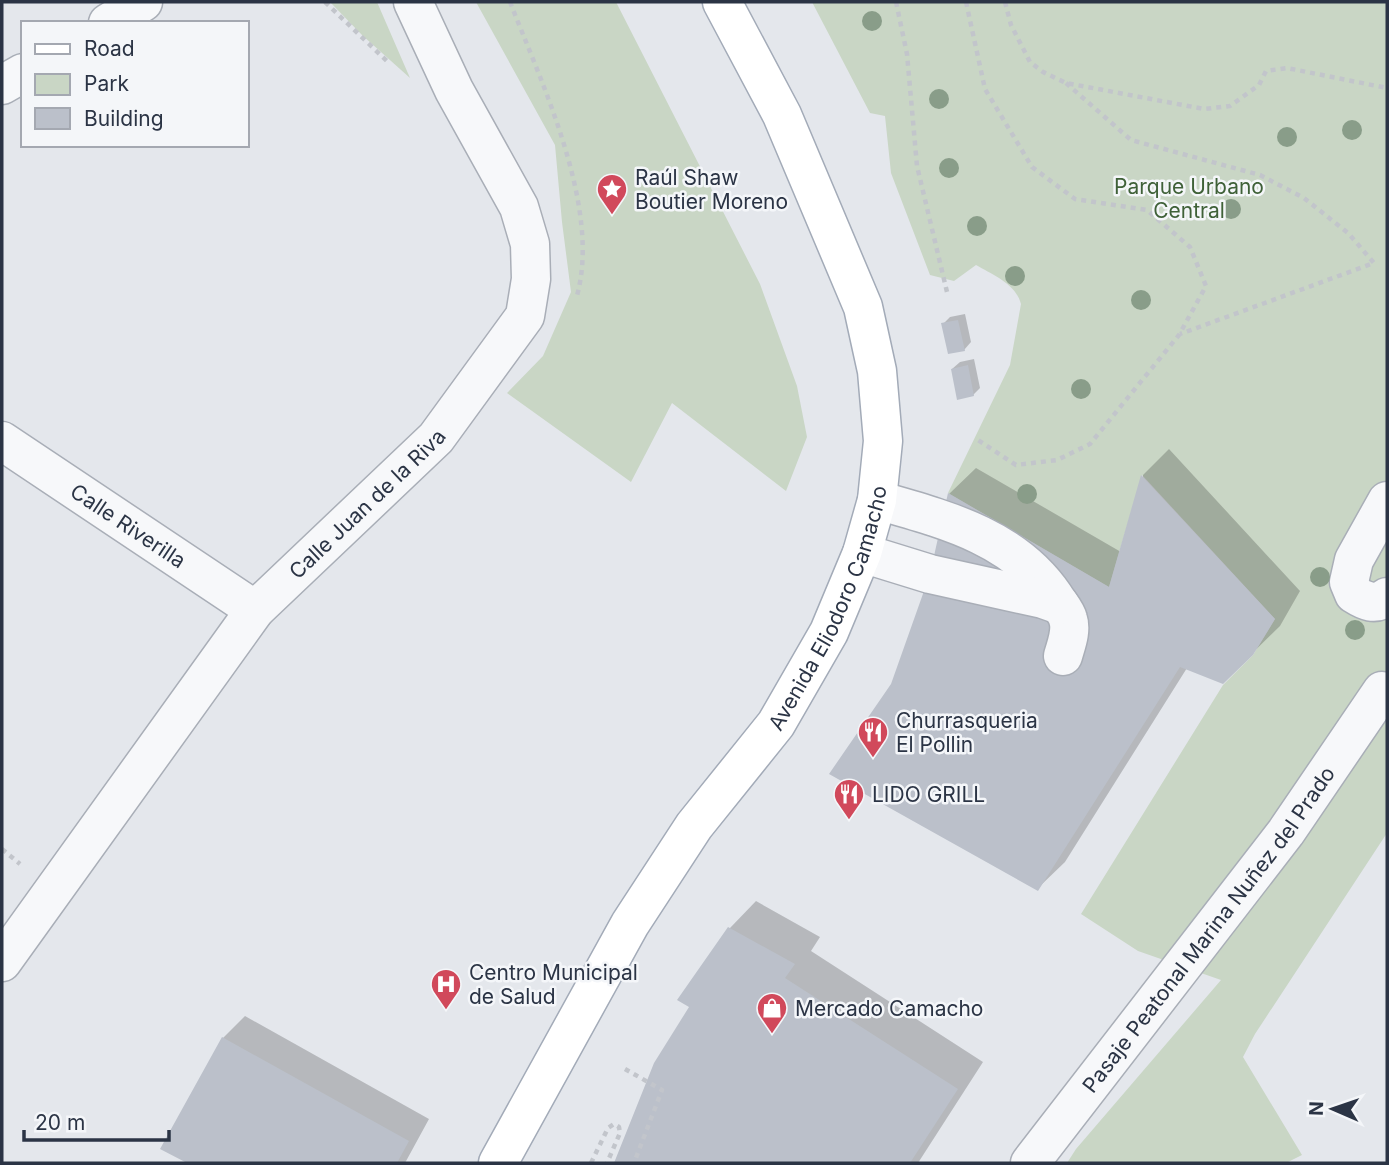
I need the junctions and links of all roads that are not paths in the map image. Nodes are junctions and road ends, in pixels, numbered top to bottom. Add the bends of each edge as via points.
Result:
1 (143, 2) edge
2 (413, 2) edge
3 (722, 2) edge
4 (111, 21) edge
5 (21, 74) edge
6 (2, 85) edge
7 (2, 441) edge
8 (877, 500) junction
9 (1387, 501) edge
10 (862, 553) junction
11 (1387, 597) edge
12 (1060, 605) junction
13 (255, 610) junction
14 (1063, 656) dead end
15 (1381, 691) dead end
16 (2, 962) edge
17 (498, 1163) edge
18 (1030, 1163) edge

1 - 4 street
2 - 13 street, Calle Juan de la Riva via 454,90 519,207 530,244 525,316 436,438
3 - 8 main road, Avenida Eliodoro Camacho via 782,115 863,306 877,371 883,441
5 - 6 street
7 - 13 street, Calle Riverilla
8 - 10 main road, Avenida Eliodoro Camacho
8 - 12 street via 977,532 1041,576
9 - 11 street via 1354,560 1349,582 1353,594 1367,602
10 - 12 street
10 - 17 main road, Avenida Eliodoro Camacho via 829,632 776,724 694,826 630,924
12 - 14 street via 1069,633
13 - 16 street, Calle Juan de la Riva
15 - 18 street, Pasaje Peatonal Marina Nuñez del Prado via 1286,832

